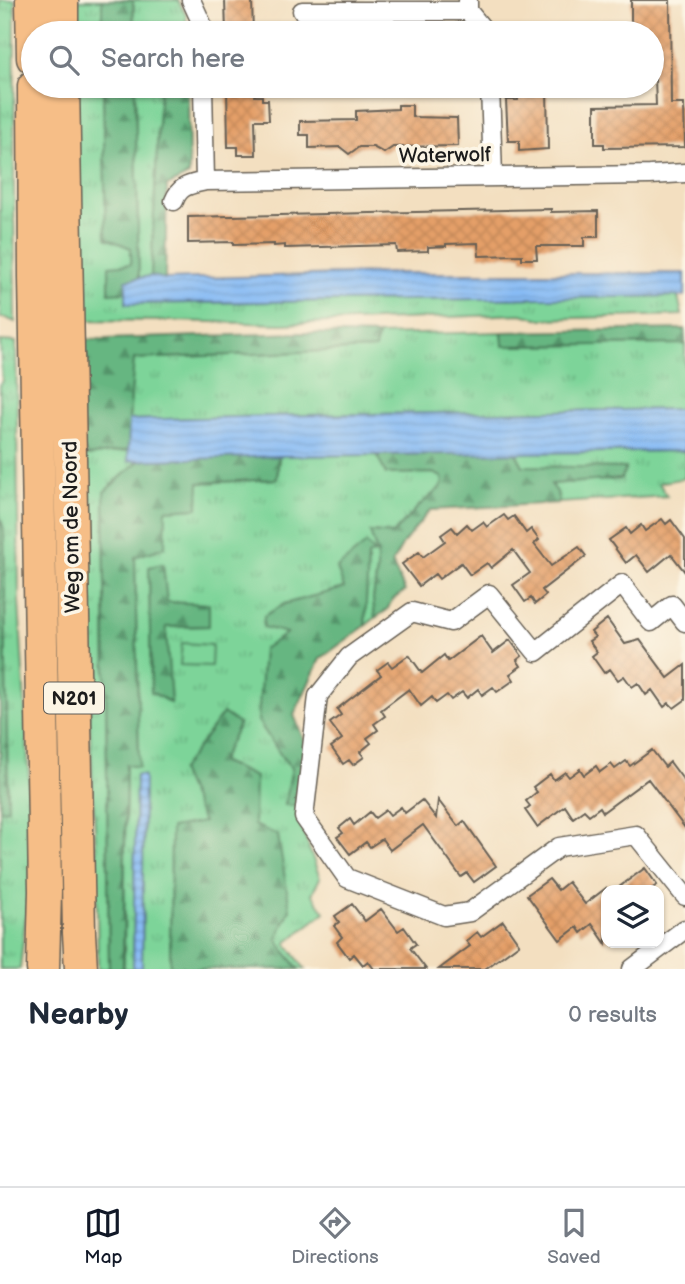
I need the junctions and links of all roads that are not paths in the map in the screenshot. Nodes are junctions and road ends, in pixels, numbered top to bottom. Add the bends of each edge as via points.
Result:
1 (32, 0) edge
2 (62, 0) edge
3 (191, 0) edge
4 (369, 5) edge
5 (468, 5) edge
6 (302, 11) dead end
7 (32, 21) edge
8 (62, 21) edge
9 (201, 21) edge
10 (478, 21) edge
11 (34, 98) edge
12 (63, 98) edge
13 (203, 98) edge
14 (490, 98) edge
15 (685, 173) edge
16 (493, 176) junction
17 (205, 181) junction
18 (174, 201) dead end
19 (685, 622) edge
20 (685, 897) edge
21 (685, 929) edge
22 (43, 969) edge
23 (80, 969) edge
24 (632, 969) edge

1 - 7 highway
2 - 8 highway
3 - 9 street
4 - 5 street
4 - 6 street
5 - 10 street
11 - 22 highway, Weg om de Noord / N201
12 - 23 highway, Weg om de Noord / N201
13 - 17 street
14 - 16 street
15 - 16 street, Waterwolf
16 - 17 street, Waterwolf
17 - 18 street, Waterwolf via 187,186
19 - 20 street via 672,605 651,622 622,584 536,652 489,593 451,622 412,612 349,657 318,696 304,817 347,878 444,916 470,912 559,846 636,835
21 - 24 street

